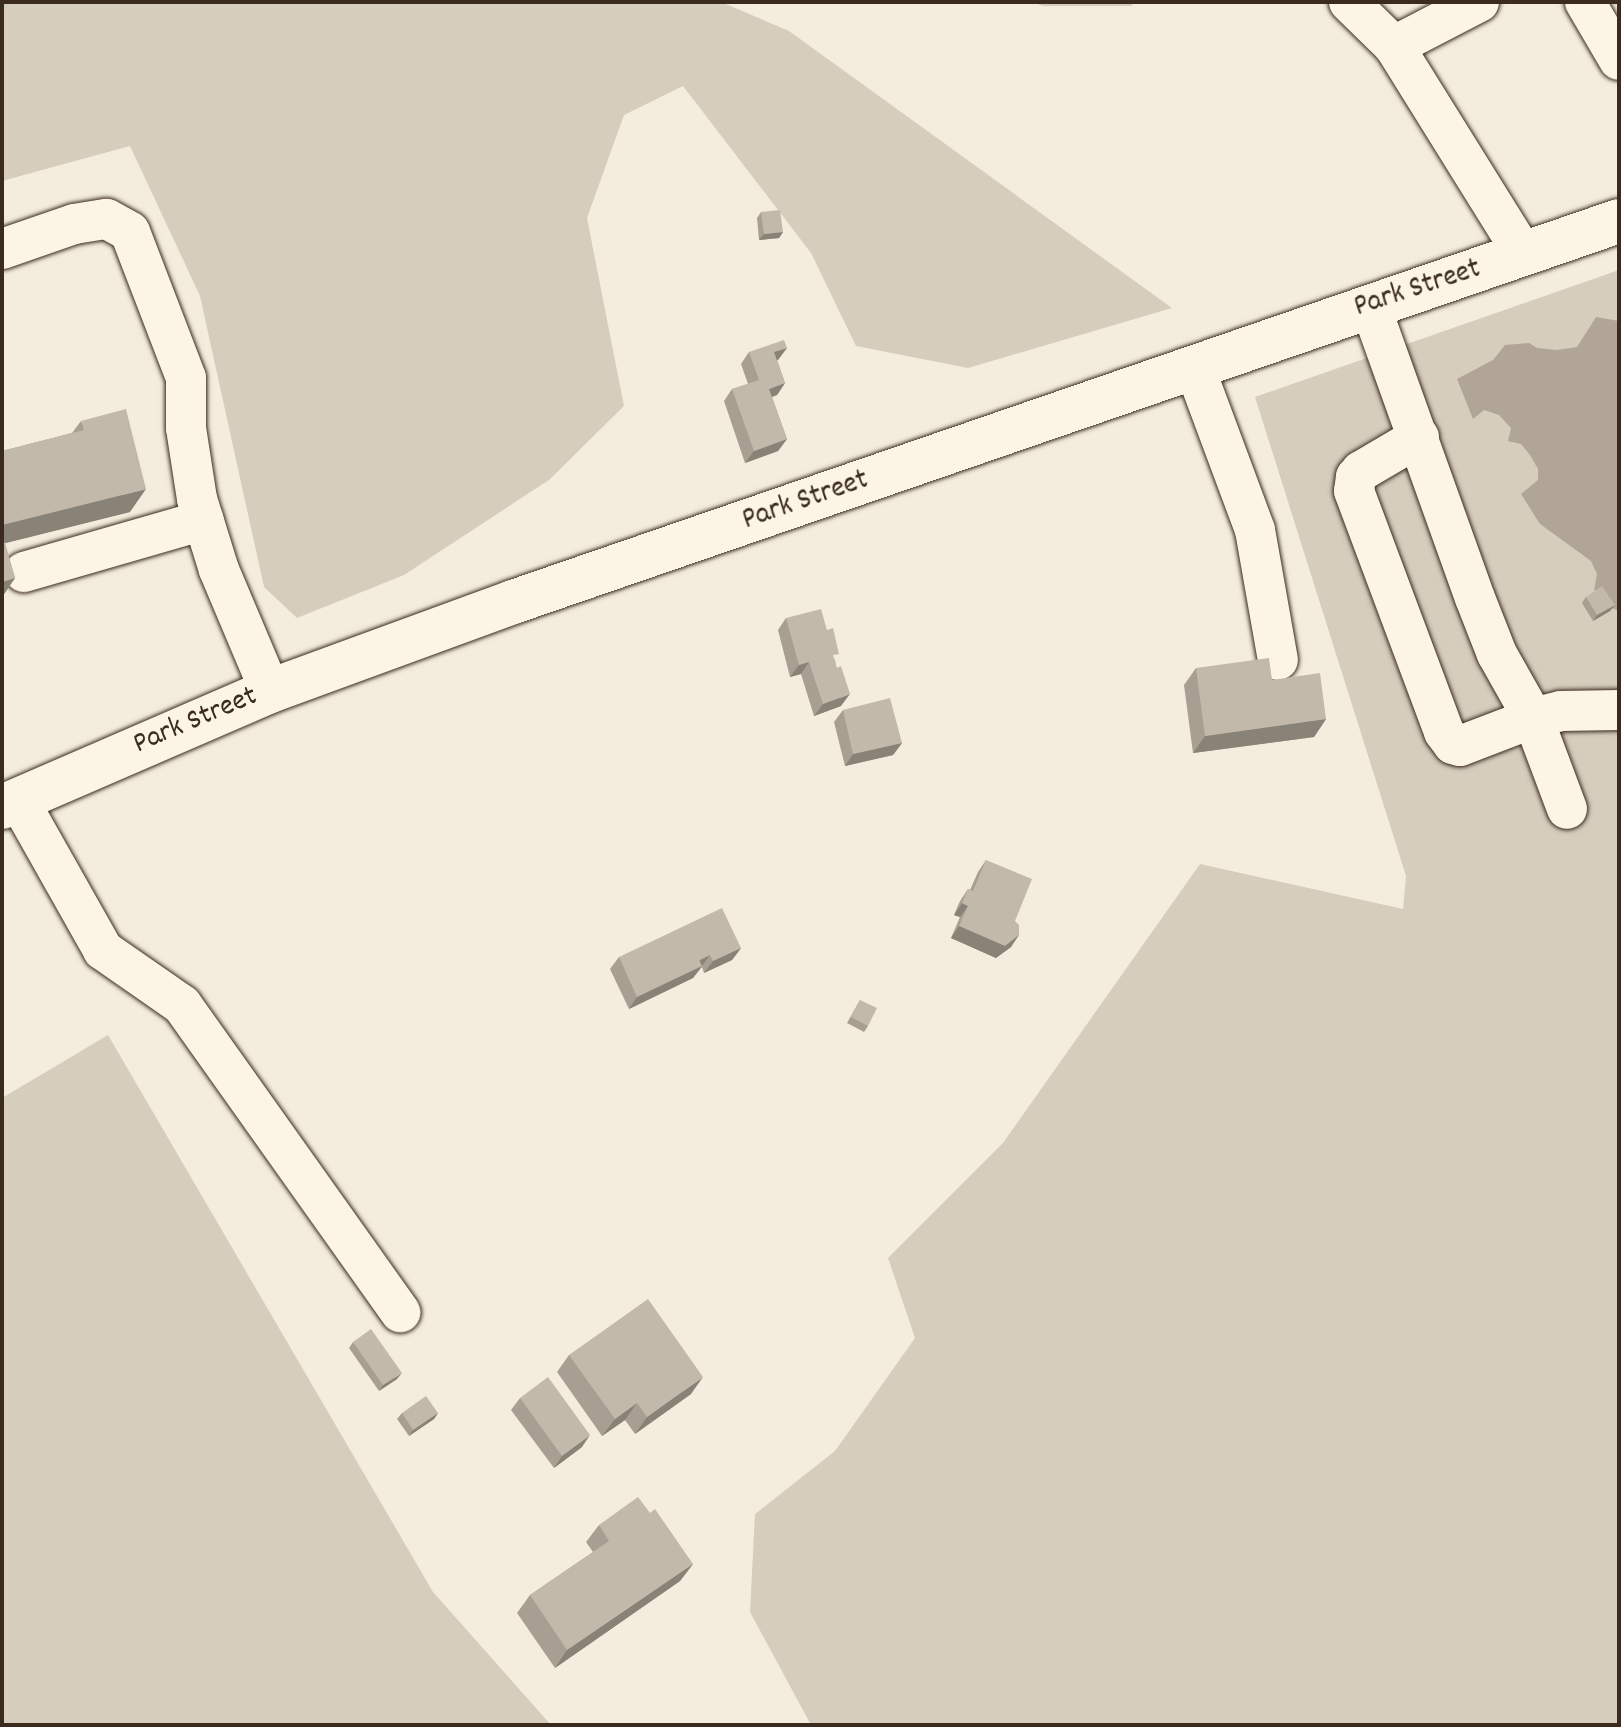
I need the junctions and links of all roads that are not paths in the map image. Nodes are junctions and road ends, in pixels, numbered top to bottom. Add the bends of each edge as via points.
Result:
1 (1349, 2) edge
2 (1479, 2) edge
3 (1585, 2) edge
4 (1394, 46) junction
5 (1619, 60) edge
6 (1619, 221) edge
7 (2, 249) edge
8 (1524, 255) junction
9 (1370, 305) junction
10 (1194, 366) junction
11 (1419, 437) junction
12 (204, 520) junction
13 (24, 572) dead end
14 (1278, 660) dead end
15 (270, 691) junction
16 (1619, 710) edge
17 (1533, 718) junction
18 (10, 803) edge
19 (1567, 809) dead end
20 (400, 1312) dead end

1 - 4 lane
2 - 4 lane
3 - 5 lane
4 - 8 lane
6 - 8 main road, Park Street
7 - 12 lane via 74,224 107,219 130,232 186,378 186,428
8 - 9 main road, Park Street
9 - 10 main road, Park Street
9 - 11 lane
10 - 14 lane via 1255,530
10 - 15 main road, Park Street
11 - 17 lane via 1497,654
11 - 17 lane via 1361,471 1354,491 1444,732 1460,746
12 - 13 lane
12 - 15 lane via 219,570
15 - 18 main road, Park Street
16 - 17 lane via 1561,711
17 - 19 lane
18 - 20 lane via 103,950 182,1005

